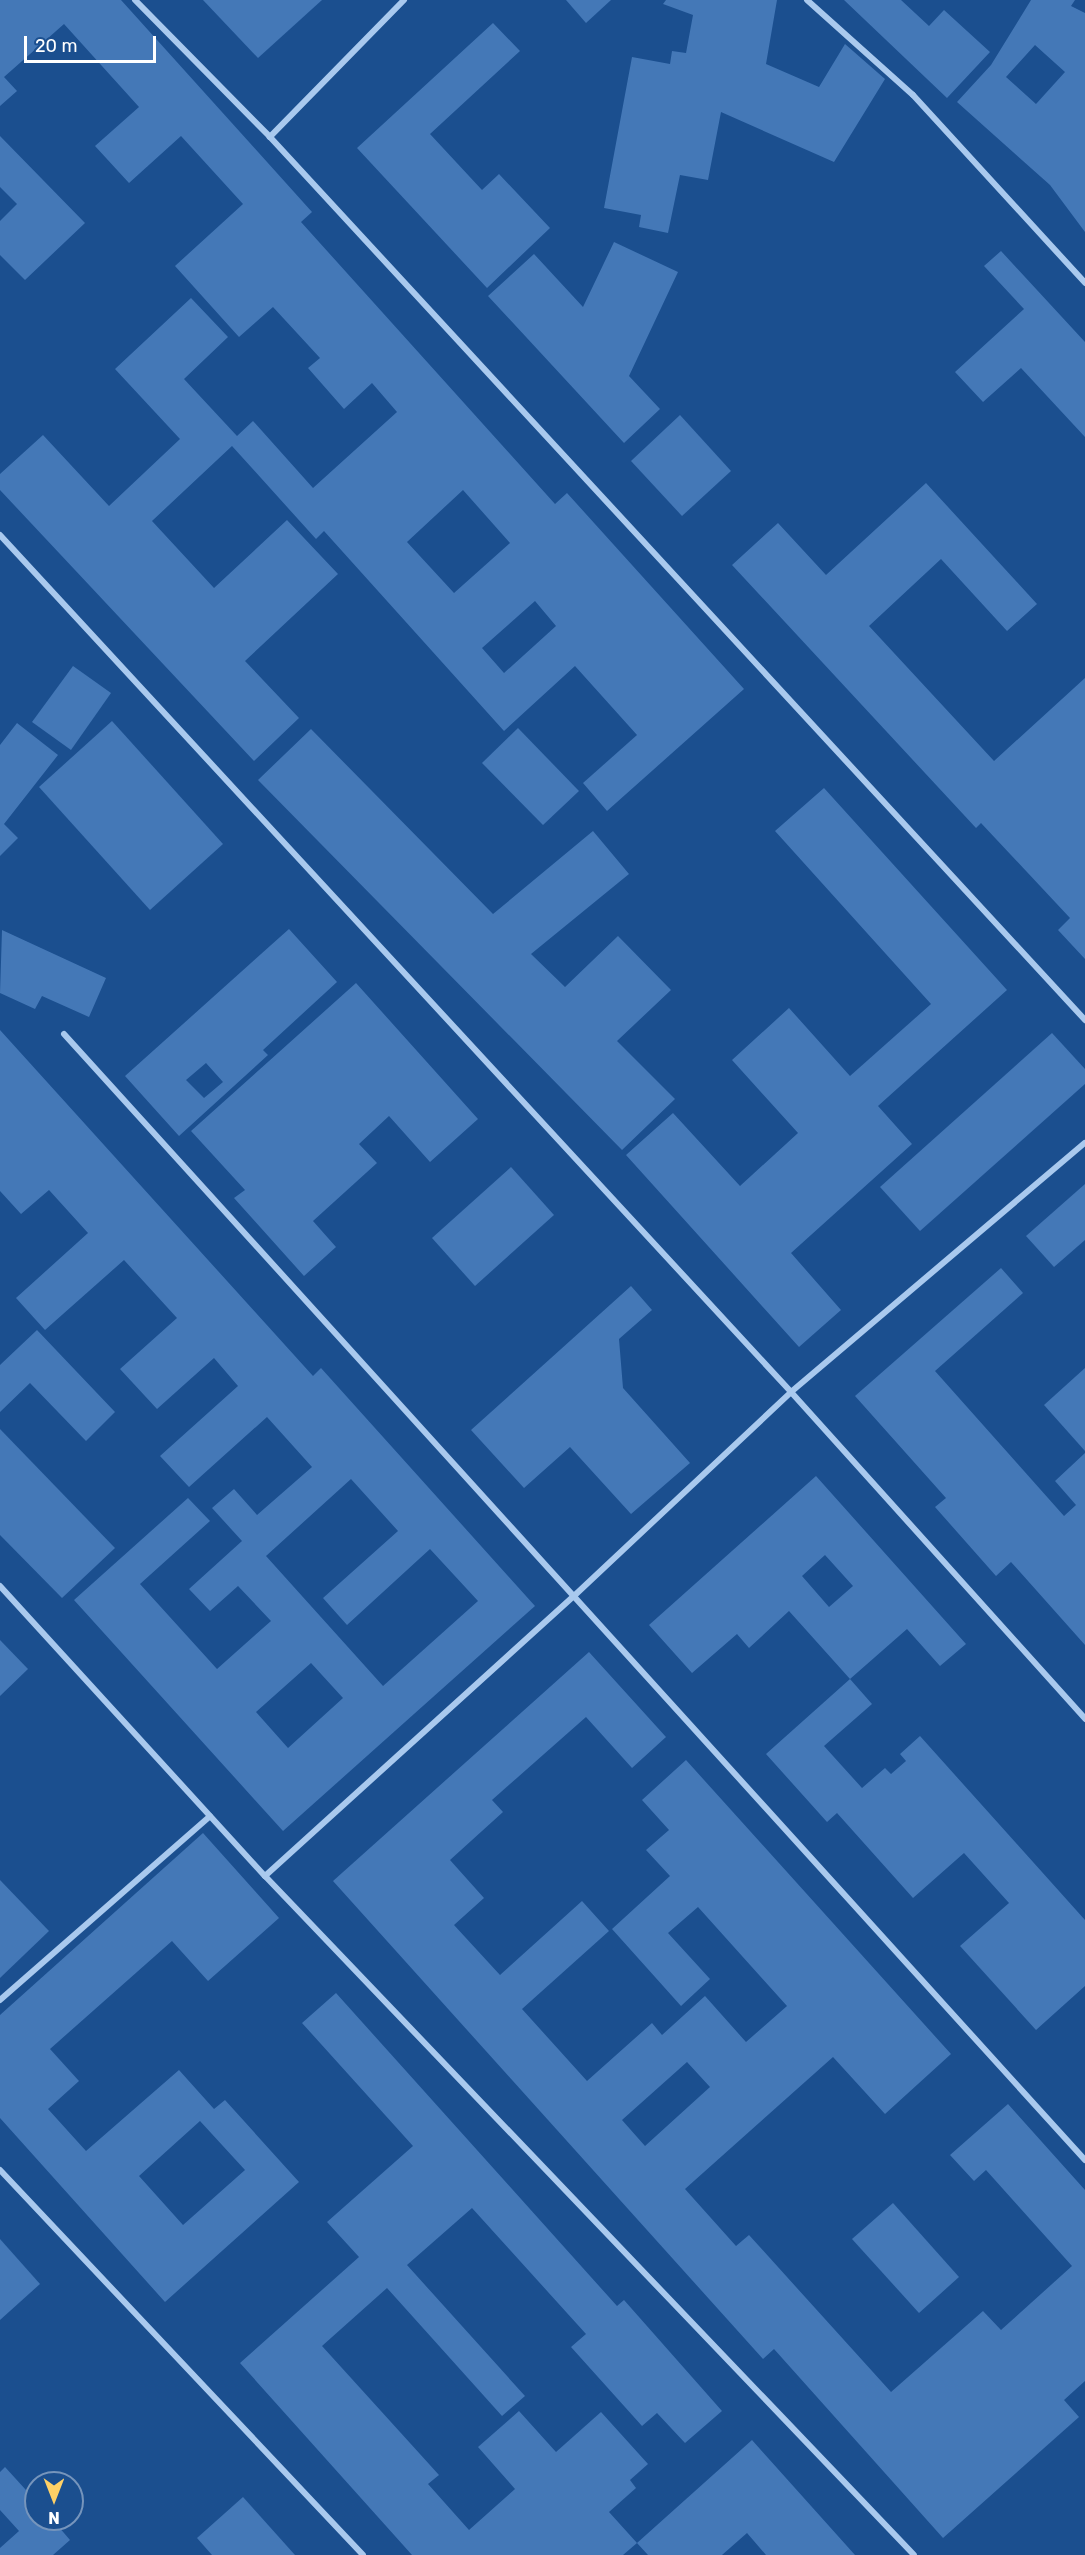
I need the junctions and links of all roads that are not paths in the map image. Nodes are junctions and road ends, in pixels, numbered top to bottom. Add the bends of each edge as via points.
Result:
1 (135, 0) edge
2 (404, 0) edge
3 (807, 0) edge
4 (270, 136) junction
5 (1085, 283) edge
6 (0, 535) edge
7 (1085, 1020) edge
8 (64, 1034) dead end
9 (1085, 1143) edge
10 (791, 1392) junction
11 (0, 1586) edge
12 (575, 1595) junction
13 (1085, 1719) edge
14 (210, 1816) junction
15 (265, 1876) junction
16 (0, 2000) edge
17 (1085, 2160) edge
18 (0, 2170) edge
19 (363, 2555) edge
20 (914, 2555) edge

1 - 4 street
2 - 4 street
3 - 5 street via 913,95
4 - 7 street
6 - 10 street
8 - 12 street
9 - 10 street
10 - 12 street
10 - 13 street
11 - 14 street
12 - 15 street
12 - 17 street
14 - 15 street
14 - 16 street
15 - 20 street
18 - 19 street

